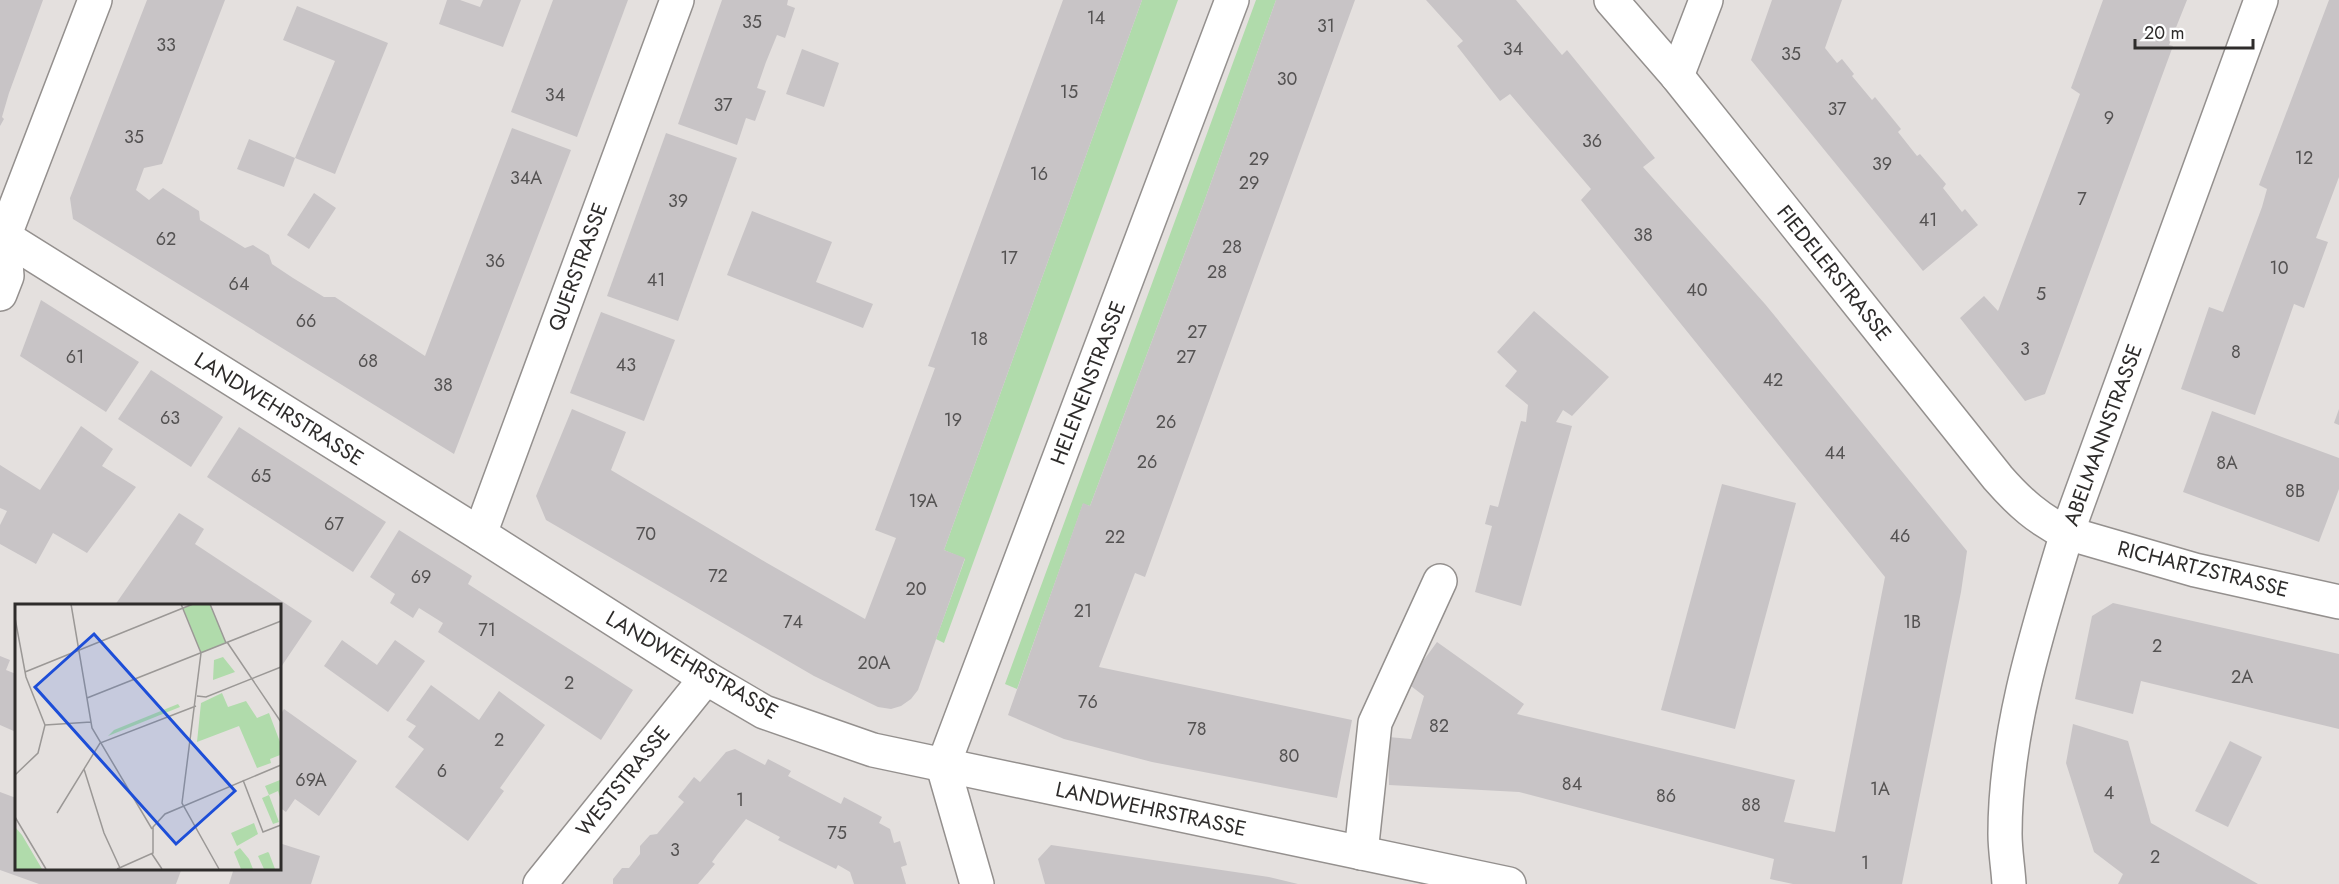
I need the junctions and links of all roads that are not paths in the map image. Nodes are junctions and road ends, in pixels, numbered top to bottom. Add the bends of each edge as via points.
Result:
1 (95, 0) edge
2 (677, 0) edge
3 (1232, 0) edge
4 (1611, 0) edge
5 (1706, 0) edge
6 (2261, 0) edge
7 (1677, 76) junction
8 (2, 235) edge
9 (0, 294) edge
10 (2067, 533) junction
11 (480, 534) junction
12 (1440, 581) dead end
13 (2339, 602) edge
14 (706, 678) junction
15 (943, 766) junction
16 (1361, 854) junction
17 (540, 884) edge
18 (977, 884) edge
19 (1509, 884) edge
20 (2009, 884) edge

1 - 8 street
2 - 11 street, QUERSTRASSE
3 - 15 street, HELENENSTRASSE
4 - 7 street, FIEDELERSTRASSE
5 - 7 street
6 - 10 street, ABELMANNSTRASSE
7 - 10 street, FIEDELERSTRASSE via 1998,478 2028,510
8 - 9 street via 7,276
8 - 11 street, LANDWEHRSTRASSE
10 - 13 street, RICHARTZSTRASSE via 2195,570
10 - 20 street, ABELMANNSTRASSE via 2041,618 2011,757 2005,834
11 - 14 street, LANDWEHRSTRASSE
12 - 16 street via 1375,723
14 - 15 street, LANDWEHRSTRASSE via 764,712 873,750
14 - 17 street, WESTSTRASSE
15 - 16 street, LANDWEHRSTRASSE
15 - 18 street
16 - 19 street, LANDWEHRSTRASSE

